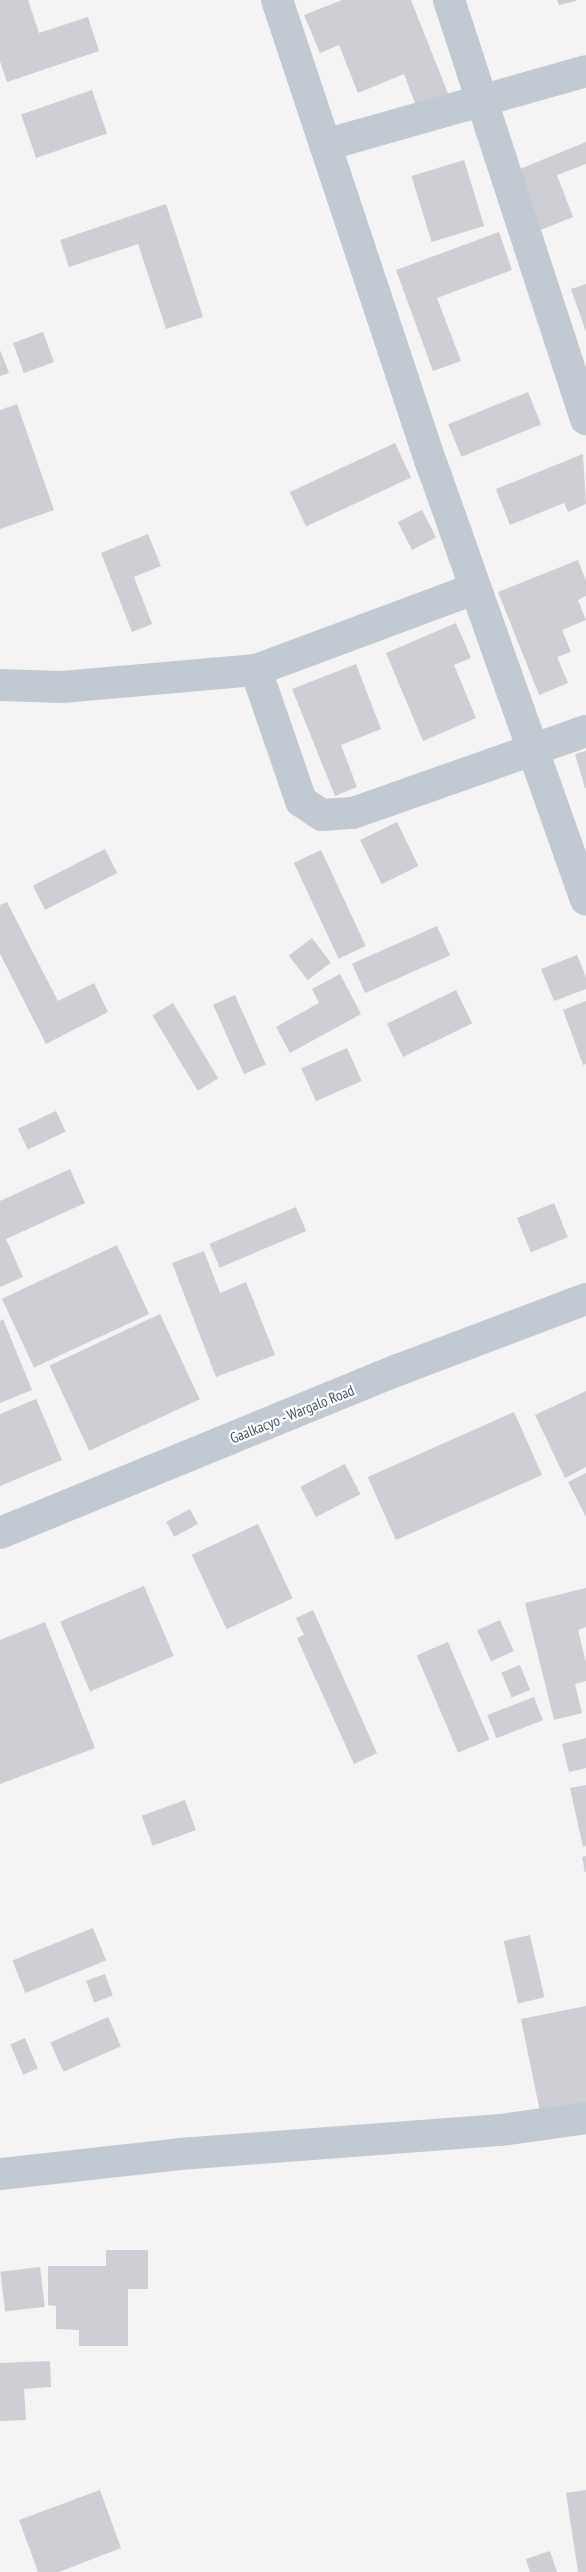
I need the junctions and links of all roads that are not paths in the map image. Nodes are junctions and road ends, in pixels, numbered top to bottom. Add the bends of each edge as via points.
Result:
1 (277, 0) edge
2 (449, 0) edge
3 (586, 71) edge
4 (484, 102) junction
5 (325, 145) junction
6 (586, 419) edge
7 (474, 589) junction
8 (256, 670) junction
9 (0, 685) edge
10 (586, 731) edge
11 (534, 747) junction
12 (586, 900) edge
13 (586, 1299) edge
14 (0, 1533) edge
15 (586, 2118) edge
16 (0, 2174) edge

1 - 5 street
2 - 4 street
3 - 4 street
4 - 5 street
4 - 6 street
5 - 7 street
7 - 8 street
7 - 11 street
8 - 9 street via 62,687
8 - 11 street via 301,801 322,815 353,813
10 - 11 street
11 - 12 street
13 - 14 street, Gaalkacyo - Wargalo Road via 398,1370
15 - 16 street via 501,2130 180,2154

